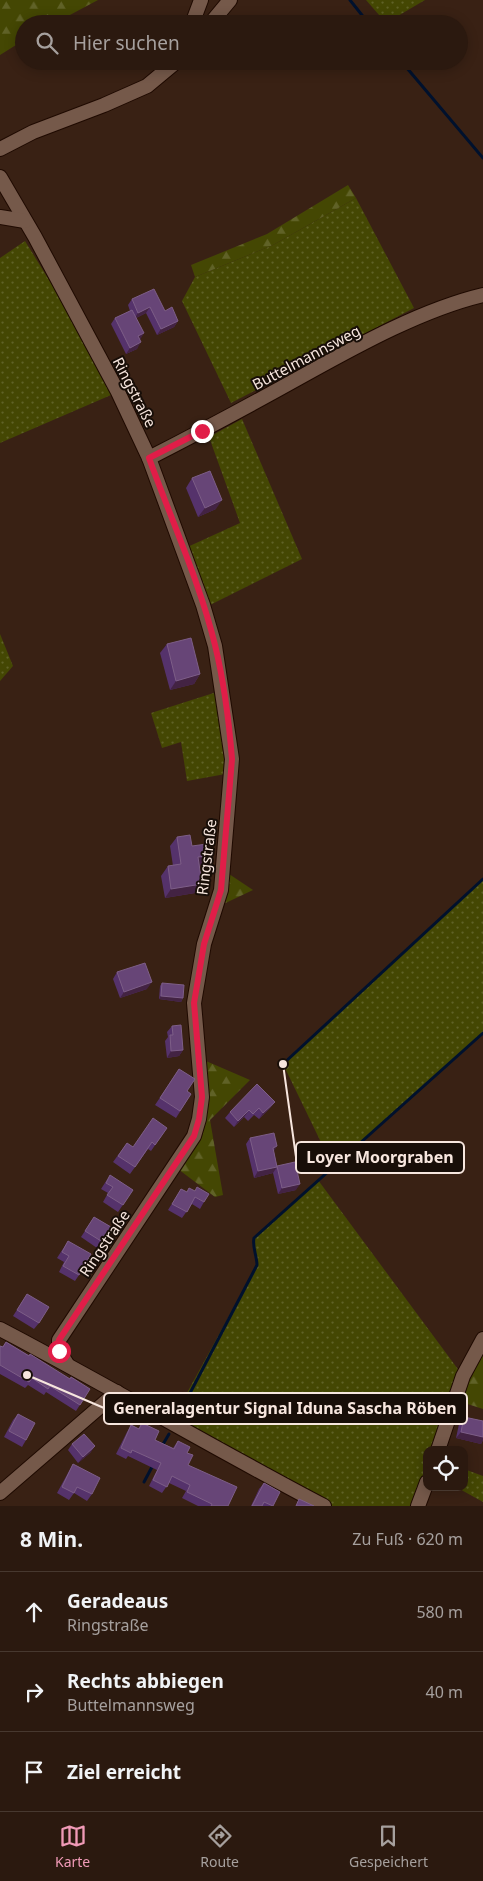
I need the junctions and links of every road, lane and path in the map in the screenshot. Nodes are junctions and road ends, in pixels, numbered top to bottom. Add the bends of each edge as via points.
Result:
1 (201, 0) edge
2 (230, 0) edge
3 (195, 15) edge
4 (218, 15) edge
5 (166, 70) edge
6 (0, 149) edge
7 (0, 177) edge
8 (0, 217) edge
9 (25, 221) junction
10 (483, 296) edge
11 (149, 458) junction
12 (0, 1328) edge
13 (483, 1339) edge
14 (67, 1364) junction
15 (117, 1392) junction
16 (439, 1446) edge
17 (424, 1491) edge
18 (0, 1493) edge
19 (324, 1506) edge
20 (418, 1506) edge

1 - 3 street
2 - 4 street
5 - 6 street via 147,86 33,132
7 - 9 street, Ringstraße
8 - 9 street
9 - 11 street, Ringstraße via 118,392
10 - 11 street, Buttelmannsweg via 418,317
11 - 14 street, Ringstraße via 204,605 223,690 232,759 221,890 204,944 194,1003 202,1097 194,1136 59,1340 59,1351
12 - 14 street
13 - 16 street via 463,1376
14 - 15 street
15 - 18 street
15 - 19 street
17 - 20 street

